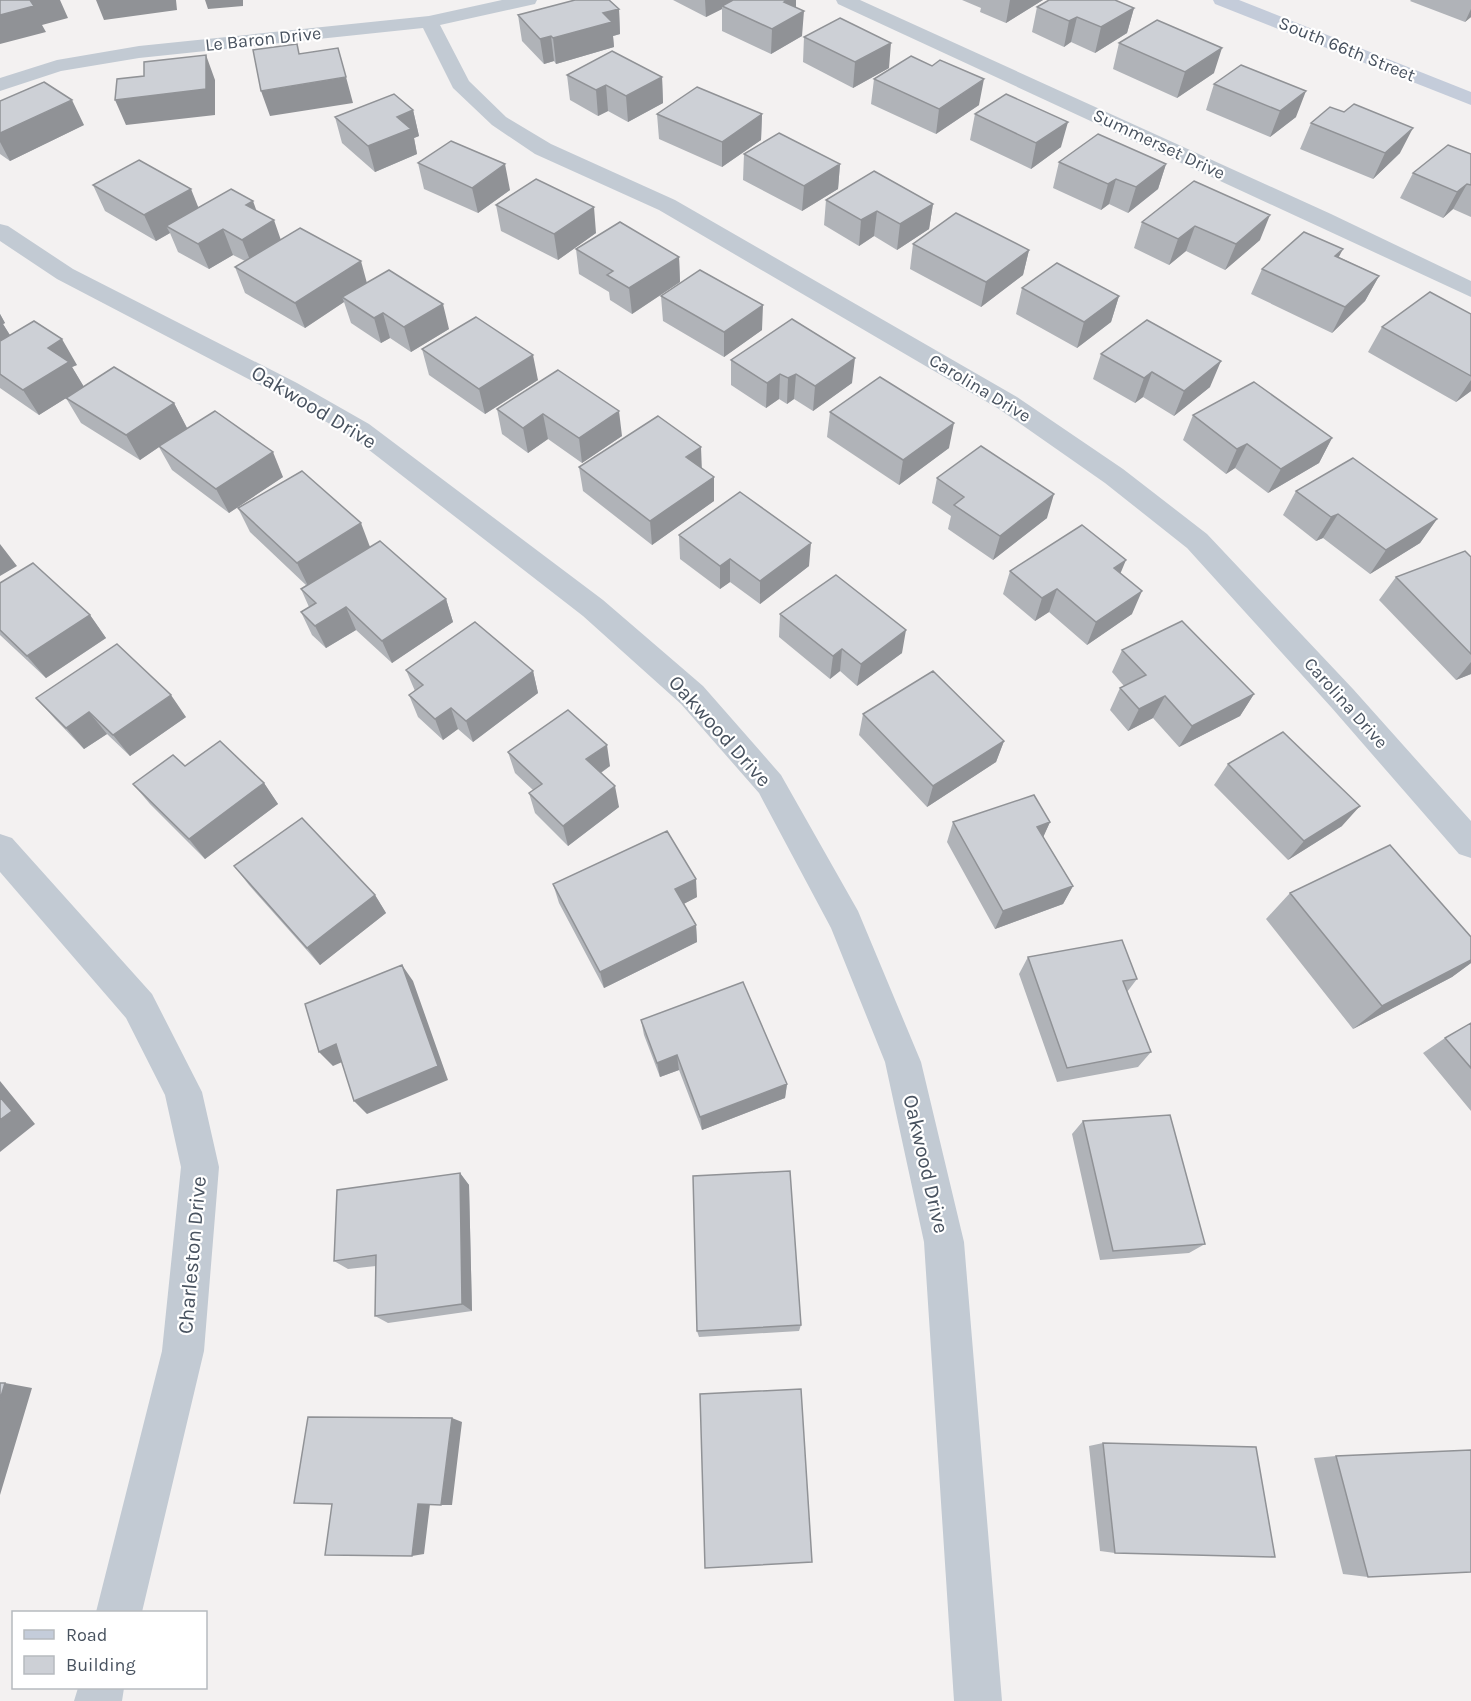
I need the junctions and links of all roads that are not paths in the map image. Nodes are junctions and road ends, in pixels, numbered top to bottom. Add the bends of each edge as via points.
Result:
1 (528, 0) edge
2 (845, 0) edge
3 (1222, 0) edge
4 (429, 22) junction
5 (0, 85) edge
6 (1471, 99) edge
7 (0, 231) edge
8 (1471, 290) edge
9 (1471, 844) edge
10 (0, 848) edge
11 (119, 1611) edge
12 (978, 1701) edge

1 - 4 street, Le Baron Drive
2 - 8 street, Summerset Drive
3 - 6 street, South 66th Street
4 - 5 street, Le Baron Drive via 139,52 57,66
4 - 9 street, Carolina Drive via 460,84 499,121 543,149 667,205 1008,403 1114,476 1197,542
7 - 12 street, Oakwood Drive via 65,274 360,430 602,616 692,695 770,784 846,922 903,1062 944,1242
10 - 11 street, Charleston Drive via 139,1006 183,1092 200,1167 183,1351

